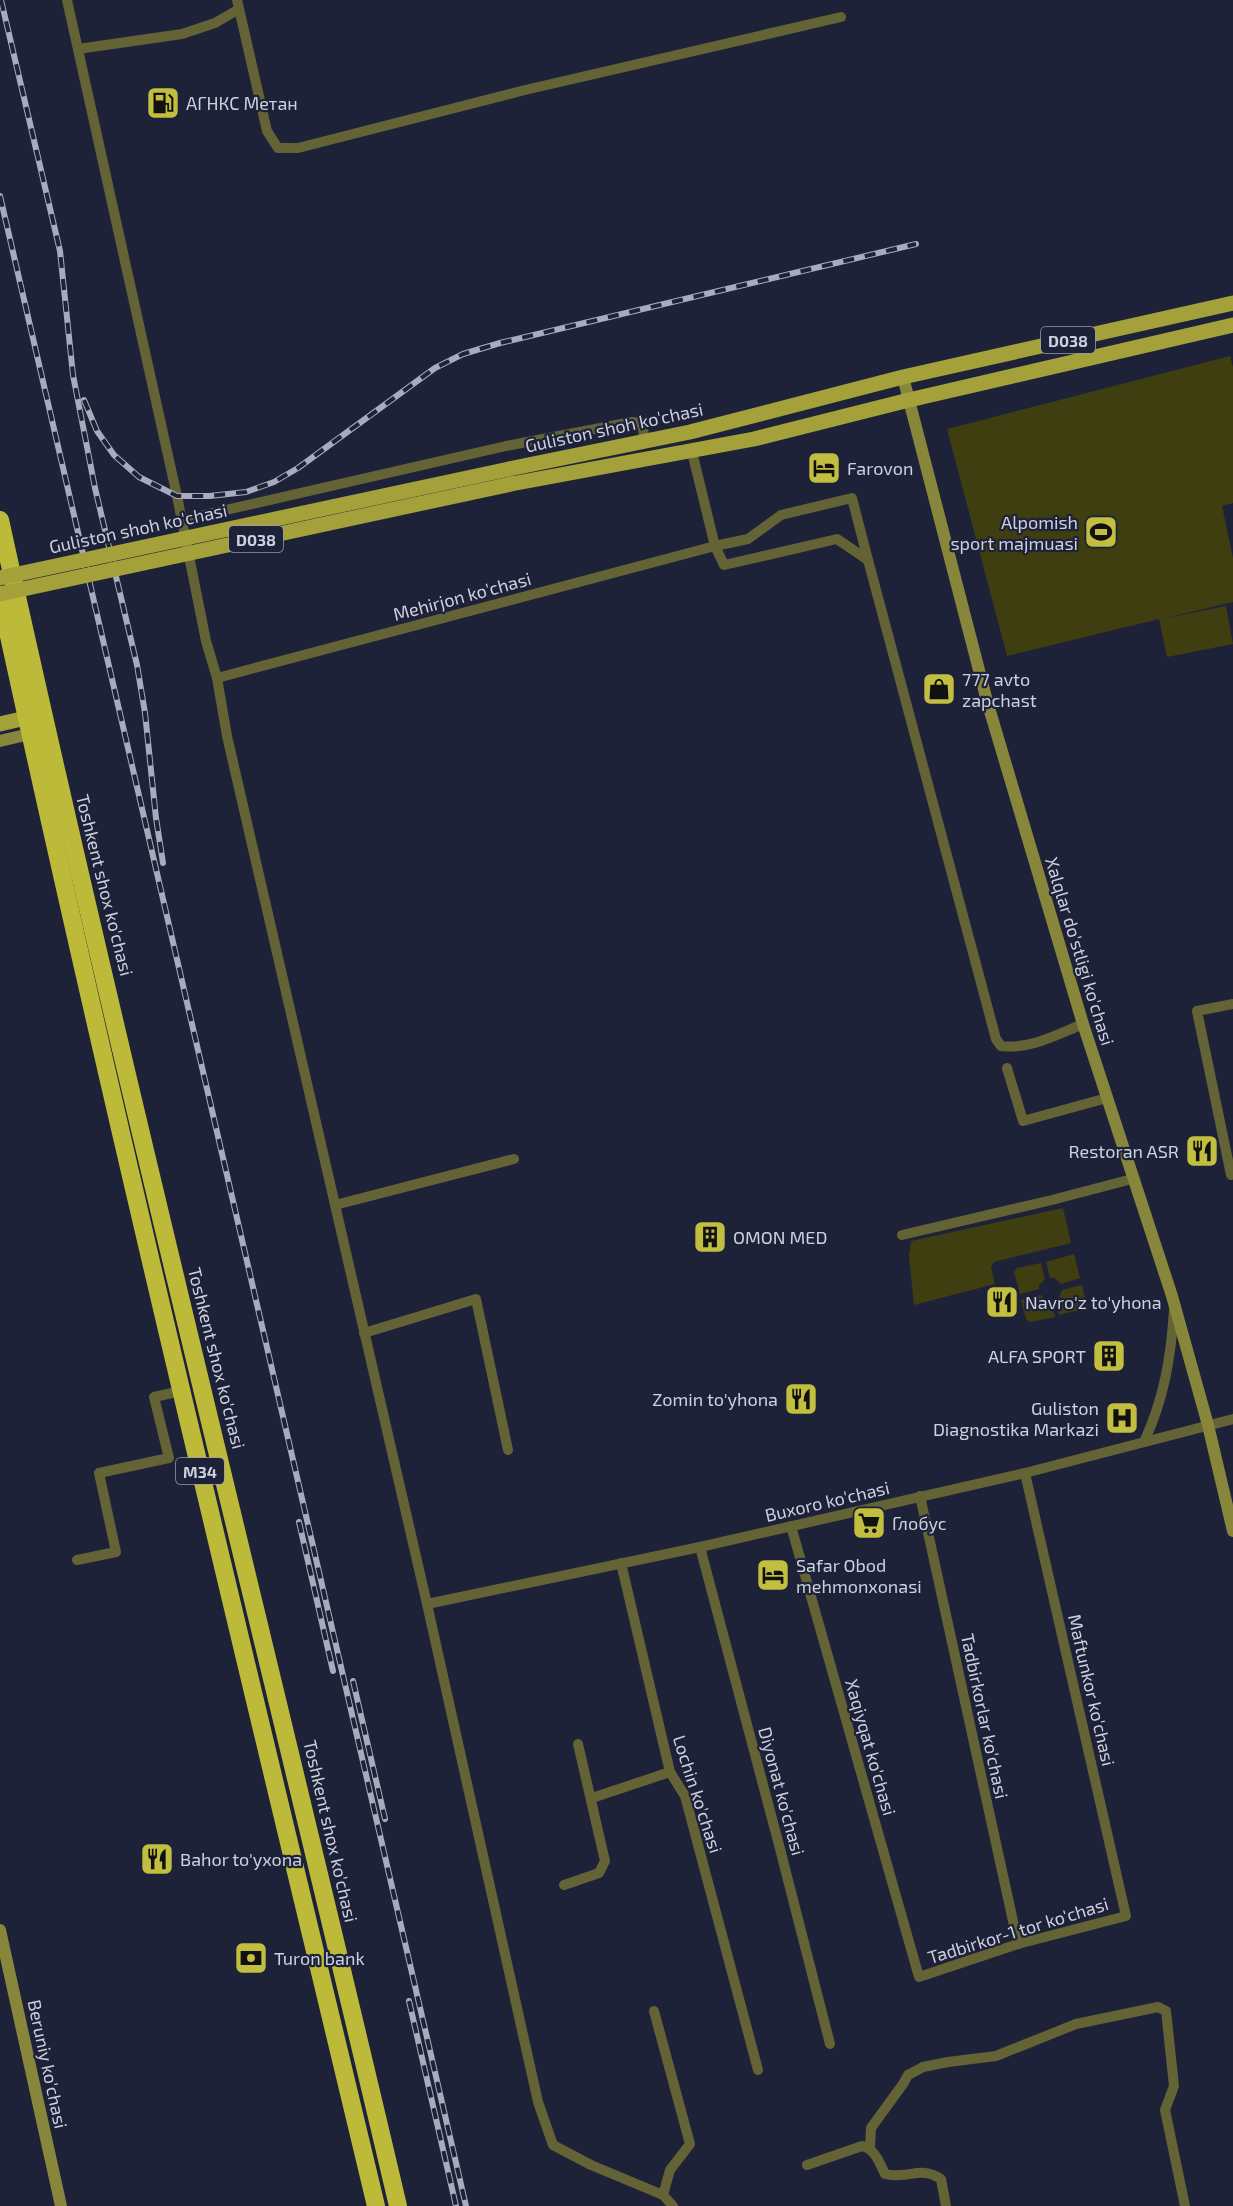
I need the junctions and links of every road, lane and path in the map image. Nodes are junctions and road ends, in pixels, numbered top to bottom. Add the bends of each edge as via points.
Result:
1 (67, 0) edge
2 (238, 4) edge
3 (841, 17) dead end
4 (78, 49) junction
5 (1233, 303) edge
6 (1233, 325) edge
7 (903, 377) junction
8 (909, 400) junction
9 (636, 443) junction
10 (692, 452) junction
11 (510, 477) junction
12 (0, 520) edge
13 (182, 520) junction
14 (715, 546) junction
15 (868, 560) junction
16 (0, 578) edge
17 (0, 595) edge
18 (217, 678) junction
19 (0, 724) edge
20 (28, 726) junction
21 (0, 741) edge
22 (111, 998) junction
23 (91, 1003) junction
24 (1233, 1004) edge
25 (1083, 1024) junction
26 (1007, 1068) dead end
27 (1107, 1098) junction
28 (514, 1159) dead end
29 (1231, 1174) dead end
30 (1132, 1179) junction
31 (335, 1205) junction
32 (902, 1234) dead end
33 (1174, 1307) junction
34 (364, 1332) junction
35 (182, 1391) junction
36 (1233, 1419) edge
37 (1208, 1425) junction
38 (1144, 1442) junction
39 (508, 1450) dead end
40 (1025, 1473) junction
41 (920, 1496) junction
42 (791, 1526) junction
43 (1233, 1531) edge
44 (700, 1547) junction
45 (77, 1560) dead end
46 (621, 1563) junction
47 (427, 1604) junction
48 (578, 1744) dead end
49 (670, 1772) junction
50 (591, 1798) junction
51 (564, 1885) dead end
52 (1126, 1916) joint
53 (0, 1930) edge
54 (1018, 1944) junction
55 (919, 1977) joint
56 (654, 2011) dead end
57 (830, 2044) dead end
58 (758, 2070) dead end
59 (870, 2148) junction
60 (807, 2165) dead end
61 (663, 2195) junction
62 (61, 2206) edge
63 (376, 2206) edge
64 (398, 2206) edge
65 (673, 2206) edge
66 (946, 2206) edge
67 (1185, 2206) edge

1 - 4 street
2 - 3 street via 267,131 278,148 298,148 525,90
2 - 4 street via 215,23 182,34
4 - 13 street
5 - 7 main road, Guliston shoh ko'chasi / D038
6 - 8 main road, Guliston shoh ko'chasi / D038
7 - 8 street, Xalqlar do'stligi ko'chasi
7 - 9 main road, Guliston shoh ko'chasi / D038
8 - 10 main road, Guliston shoh ko'chasi / D038
8 - 25 street, Xalqlar do'stligi ko'chasi via 987,701
9 - 11 main road, Guliston shoh ko'chasi / D038
9 - 13 street via 644,436 643,428 632,422 506,446
10 - 11 main road, Guliston shoh ko'chasi / D038
10 - 14 street
11 - 16 main road, Guliston shoh ko'chasi / D038, bridge
11 - 17 main road, Guliston shoh ko'chasi / D038, bridge
12 - 22 highway, Toshkent shox ko'chasi / M34
13 - 18 street
14 - 15 street via 724,565 837,539
14 - 15 street, Mehirjon ko'chasi via 748,539 781,514 852,498
14 - 18 street, Mehirjon ko'chasi
15 - 25 street via 996,1039 1001,1046 1013,1048
17 - 20 highway, Toshkent shox ko'chasi / M34
18 - 31 street via 229,748
19 - 20 main road
20 - 21 street
20 - 23 highway, Toshkent shox ko'chasi / M34
22 - 23 highway
22 - 64 highway, Toshkent shox ko'chasi / M34
23 - 35 highway, Toshkent shox ko'chasi / M34
24 - 29 street via 1197,1011
25 - 27 street, Xalqlar do'stligi ko'chasi
26 - 27 street via 1023,1121
27 - 30 street, Xalqlar do'stligi ko'chasi
28 - 31 street
30 - 32 street
30 - 33 street, Xalqlar do'stligi ko'chasi
31 - 34 street
33 - 37 street, Xalqlar do'stligi ko'chasi
33 - 38 street via 1172,1350 1163,1393
34 - 39 street via 476,1299
34 - 47 street
35 - 45 street via 154,1397 169,1458 99,1473 116,1552
35 - 63 highway, Toshkent shox ko'chasi / M34
36 - 37 street, Buxoro ko'chasi
37 - 38 street, Buxoro ko'chasi
37 - 43 street, Xalqlar do'stligi ko'chasi
38 - 40 street, Buxoro ko'chasi
40 - 41 street, Buxoro ko'chasi
40 - 52 street, Maftunkor ko'chasi
41 - 42 street, Buxoro ko'chasi
41 - 54 street, Tadbirkorlar ko'chasi
42 - 44 street, Buxoro ko'chasi
42 - 55 street, Xaqiyqat ko'chasi
44 - 46 street, Buxoro ko'chasi
44 - 57 street, Diyonat ko'chasi
46 - 47 street, Buxoro ko'chasi
46 - 49 street, Lochin ko'chasi
47 - 61 street via 538,2102 553,2145
48 - 50 street
49 - 50 street
49 - 58 street, Lochin ko'chasi via 685,1796
50 - 51 street via 605,1861 599,1874
52 - 54 street, Tadbirkor-1 tor ko'chasi
53 - 62 street, Beruniy ko'chasi
54 - 55 street, Tadbirkor-1 tor ko'chasi
56 - 61 street via 690,2145 670,2170
59 - 60 street via 862,2146
59 - 66 street via 885,2174 931,2172 941,2179
59 - 67 street via 872,2128 908,2075 915,2071 996,2056 1076,2024 1158,2007 1166,2011 1174,2086 1165,2110
61 - 65 street

